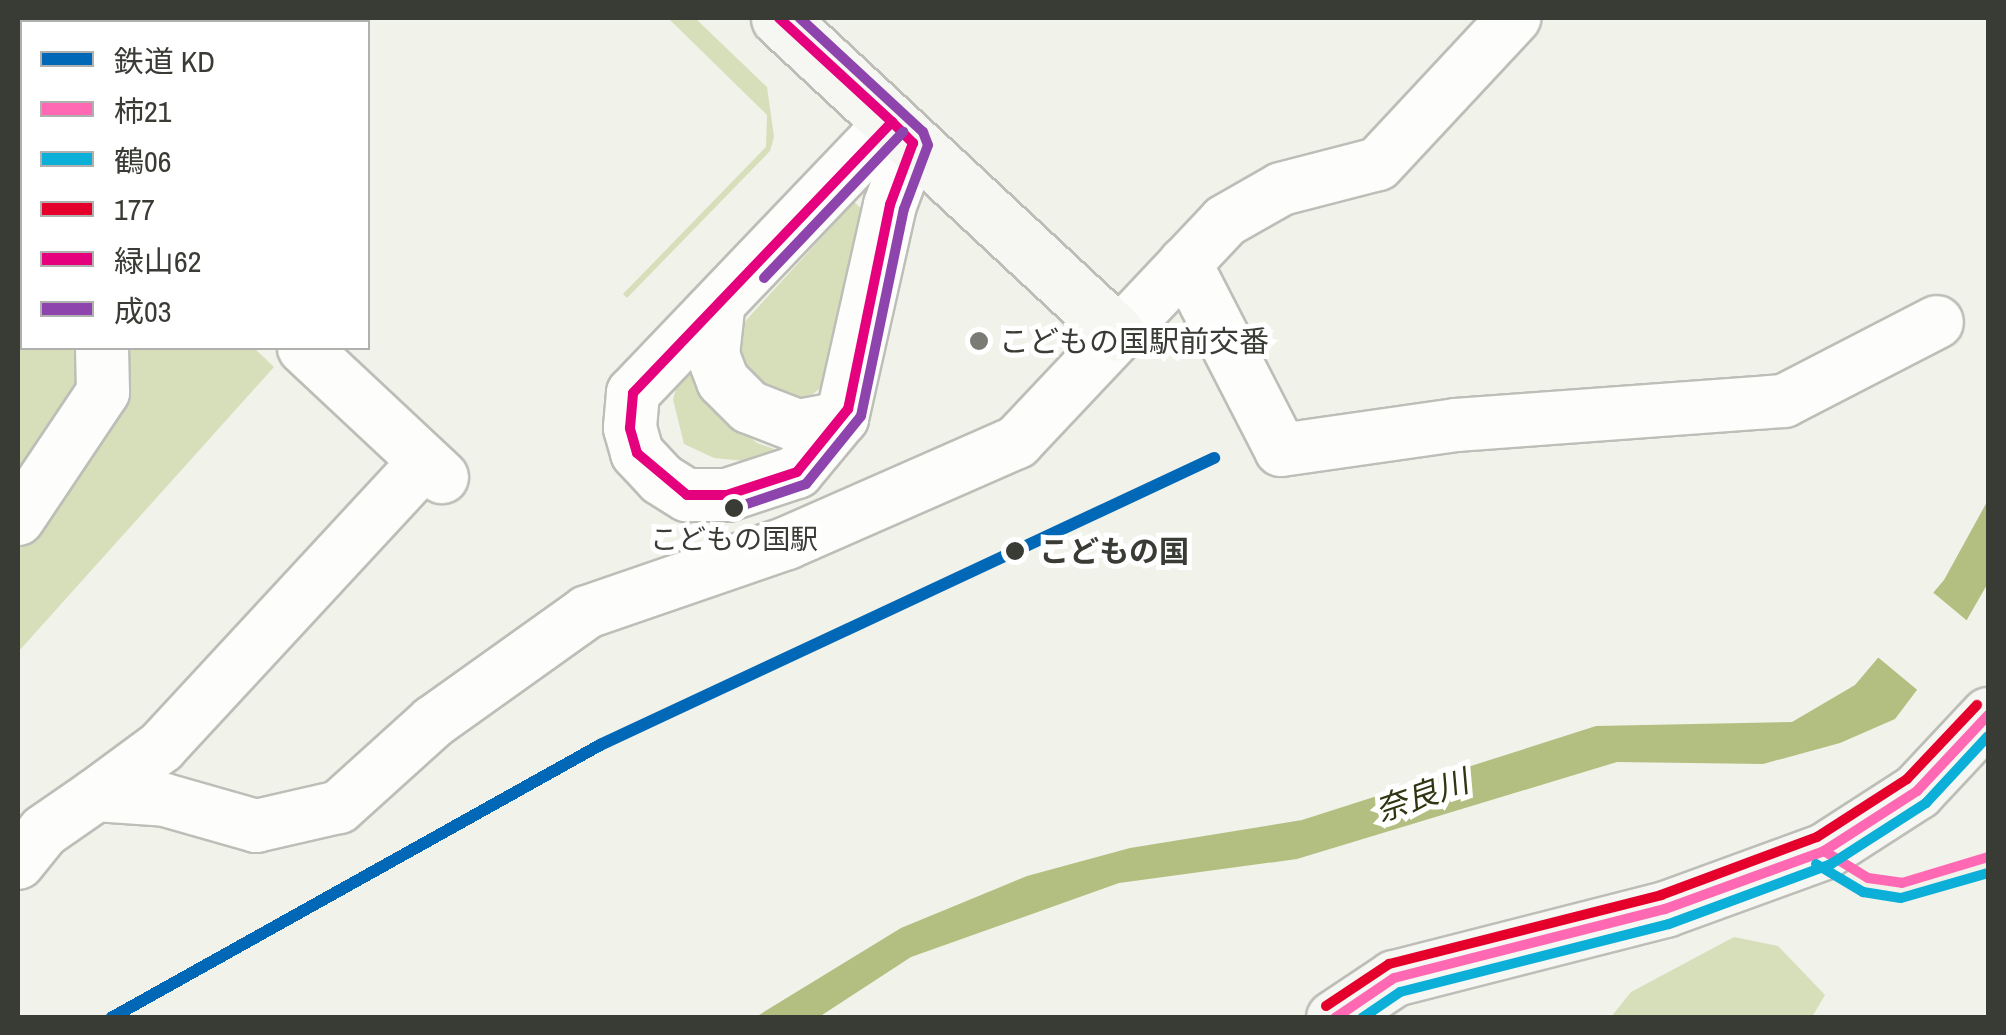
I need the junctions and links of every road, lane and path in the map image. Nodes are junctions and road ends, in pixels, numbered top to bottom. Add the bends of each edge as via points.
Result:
1 (779, 18) edge
2 (1514, 18) edge
3 (903, 133) junction
4 (1194, 281) junction
5 (718, 309) junction
6 (1937, 322) dead end
7 (1116, 332) junction
8 (102, 350) edge
9 (306, 350) edge
10 (842, 418) junction
11 (18, 518) edge
12 (1988, 715) edge
13 (96, 795) junction
14 (18, 863) edge
15 (1334, 1018) edge

1 - 3 main road
2 - 4 street via 1378,164 1281,189 1225,220
3 - 5 street
3 - 7 main road
3 - 10 street
4 - 6 street via 1280,450 1456,425 1784,401
4 - 7 street
5 - 10 street via 713,355 723,382 750,407 798,426
5 - 10 street via 633,393 630,428 637,453 661,479 688,495 727,495 797,472
7 - 13 street via 1018,442 787,543 587,612 433,722 339,807 256,826 166,800
8 - 11 street via 103,392
9 - 13 street via 433,470 161,746
12 - 15 main road via 1917,791 1824,851 1665,909 1394,978
13 - 14 street via 44,832

